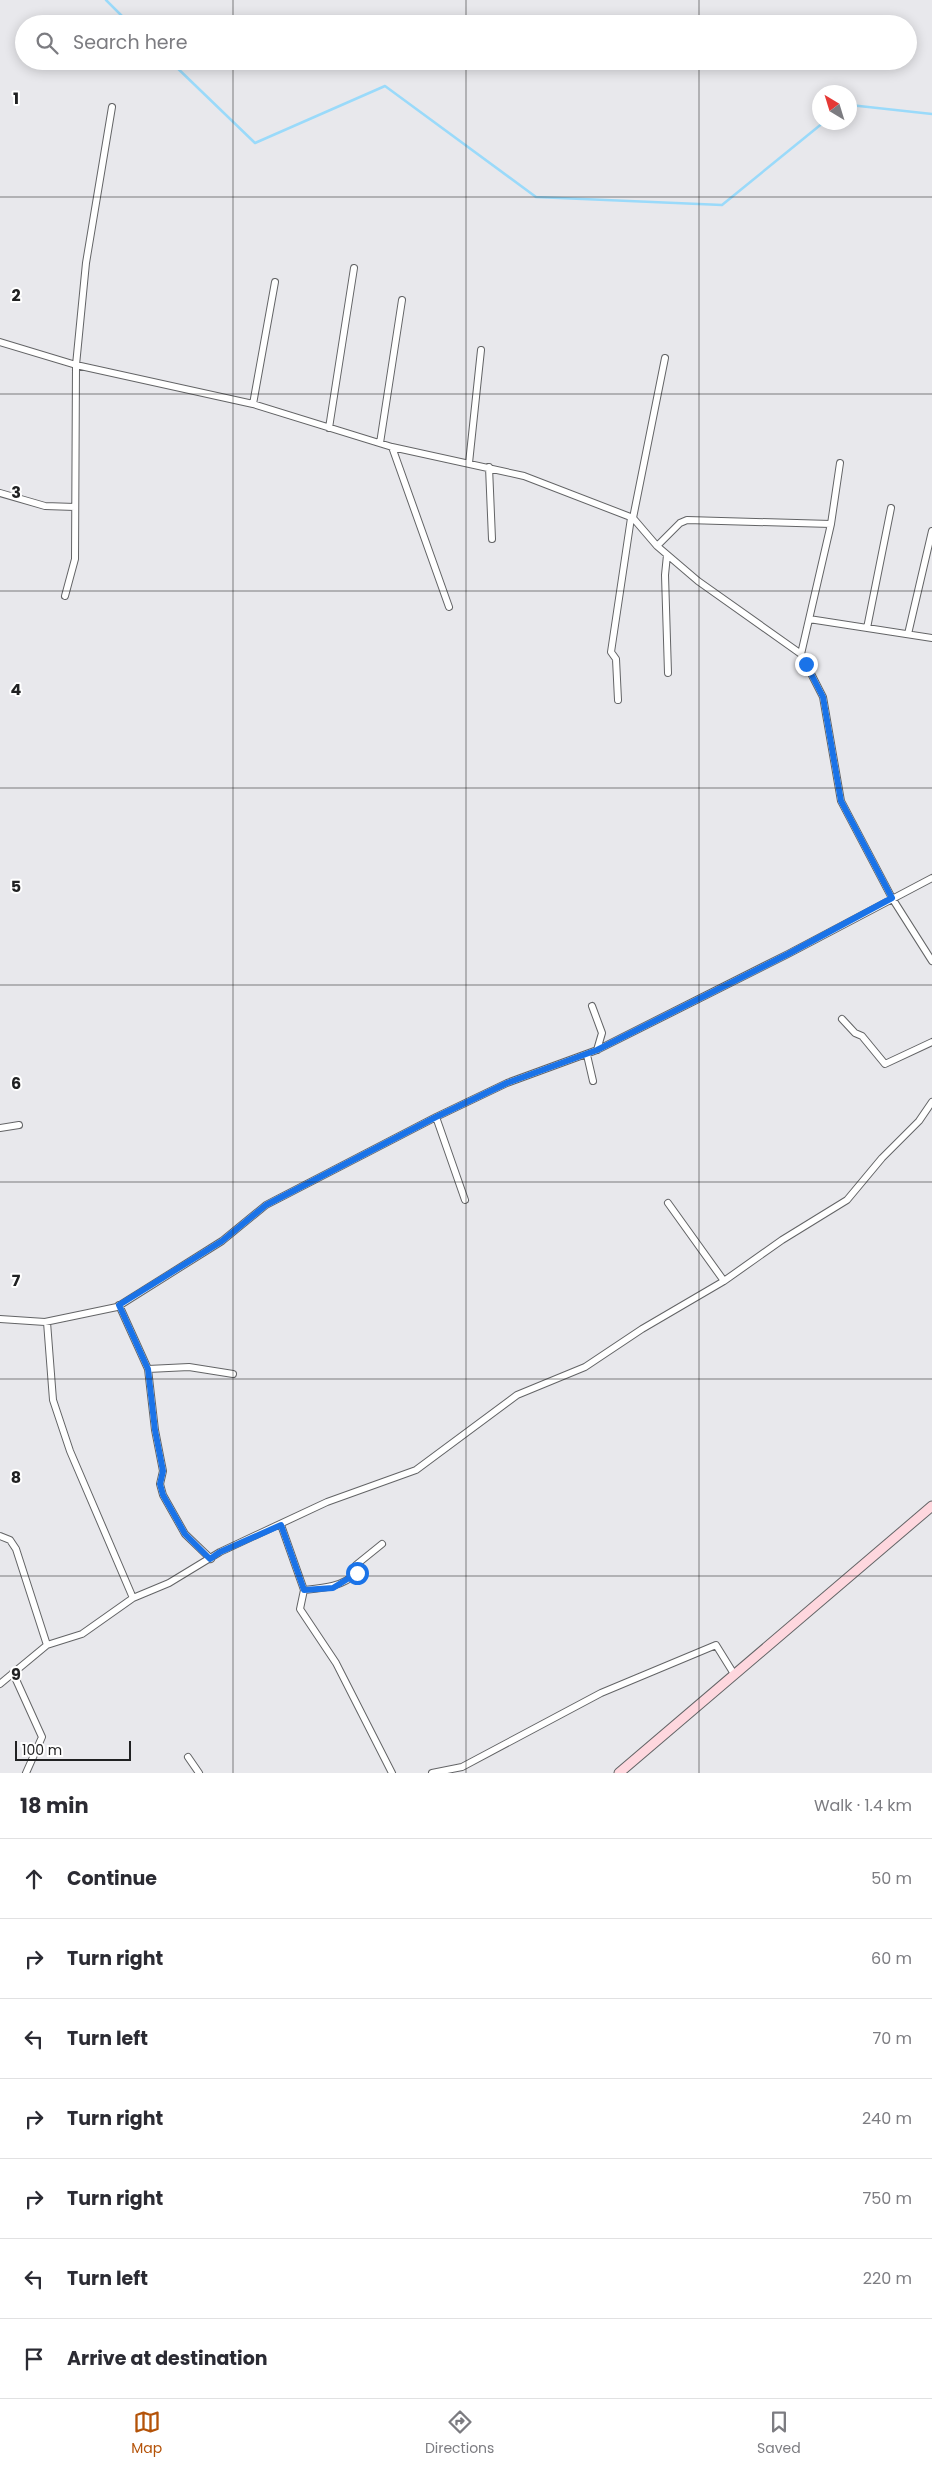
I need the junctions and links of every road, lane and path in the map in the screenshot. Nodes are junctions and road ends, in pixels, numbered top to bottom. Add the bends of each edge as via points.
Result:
1 (112, 107) dead end
2 (354, 268) dead end
3 (275, 282) dead end
4 (402, 300) dead end
5 (0, 342) edge
6 (481, 350) dead end
7 (665, 358) dead end
8 (76, 365) junction
9 (254, 404) junction
10 (329, 428) junction
11 (380, 443) junction
12 (392, 447) junction
13 (469, 463) junction
14 (840, 463) dead end
15 (489, 467) junction
16 (0, 493) edge
17 (75, 508) junction
18 (892, 508) dead end
19 (632, 518) junction
20 (831, 524) junction
21 (932, 531) edge
22 (492, 538) dead end
23 (657, 546) junction
24 (667, 555) junction
25 (65, 596) dead end
26 (449, 607) dead end
27 (809, 619) junction
28 (867, 628) junction
29 (908, 634) junction
30 (932, 638) edge
31 (800, 654) junction
32 (668, 673) dead end
33 (618, 700) dead end
34 (932, 878) edge
35 (892, 898) junction
36 (932, 961) edge
37 (592, 1006) dead end
38 (842, 1019) dead end
39 (932, 1042) edge
40 (597, 1050) junction
41 (586, 1055) junction
42 (593, 1081) dead end
43 (932, 1102) edge
44 (436, 1117) junction
45 (19, 1125) dead end
46 (0, 1128) edge
47 (465, 1200) dead end
48 (668, 1204) dead end
49 (724, 1281) junction
50 (119, 1305) junction
51 (0, 1319) edge
52 (47, 1322) junction
53 (148, 1369) junction
54 (233, 1374) dead end
55 (932, 1506) edge
56 (281, 1525) junction
57 (0, 1536) edge
58 (382, 1544) dead end
59 (210, 1559) junction
60 (304, 1590) junction
61 (133, 1598) junction
62 (47, 1645) junction
63 (13, 1673) junction
64 (734, 1674) junction
65 (0, 1684) edge
66 (188, 1757) dead end
67 (26, 1773) edge
68 (199, 1773) edge
69 (392, 1773) edge
70 (432, 1773) edge
71 (620, 1773) edge

1 - 8 street via 86,263
2 - 10 street
3 - 9 street
4 - 11 street
5 - 8 street
6 - 13 street
7 - 19 street
8 - 9 street
8 - 17 street
9 - 10 street
10 - 11 street
11 - 12 street
12 - 13 street
12 - 26 street
13 - 15 street
14 - 20 street
15 - 19 street via 524,476
15 - 22 street
16 - 17 street via 45,506
17 - 25 street via 75,559
18 - 28 street
19 - 23 street
19 - 33 street via 611,652 616,659
20 - 23 street via 687,520
20 - 27 street
21 - 29 street
23 - 24 street
24 - 31 street
24 - 32 street
27 - 28 street
27 - 31 street
28 - 29 street
29 - 30 street
31 - 35 street via 823,697 841,801
34 - 35 street
35 - 36 street
35 - 40 street
37 - 40 street via 602,1033
38 - 39 street via 862,1036 885,1064
40 - 41 street
41 - 42 street
41 - 44 street via 507,1083
43 - 49 street via 919,1121 847,1200
44 - 47 street
44 - 50 street via 266,1205 222,1241
45 - 46 street
48 - 49 street
49 - 56 street via 585,1367 517,1395 416,1470 327,1502
50 - 52 street
50 - 53 street
51 - 52 street
52 - 61 street via 53,1400 70,1451
53 - 54 street via 189,1367
53 - 59 street via 163,1471 160,1484 163,1495 185,1534
55 - 64 main road
56 - 59 street
56 - 60 street
57 - 62 street via 10,1540 16,1549
58 - 60 street via 356,1566 357,1573 347,1580 333,1588
59 - 61 street via 169,1584
60 - 69 street via 300,1609 336,1663
61 - 62 street via 82,1634
62 - 63 street
63 - 65 street
63 - 67 street via 42,1737
64 - 70 street via 716,1644 601,1693 462,1767
64 - 71 main road
66 - 68 street

